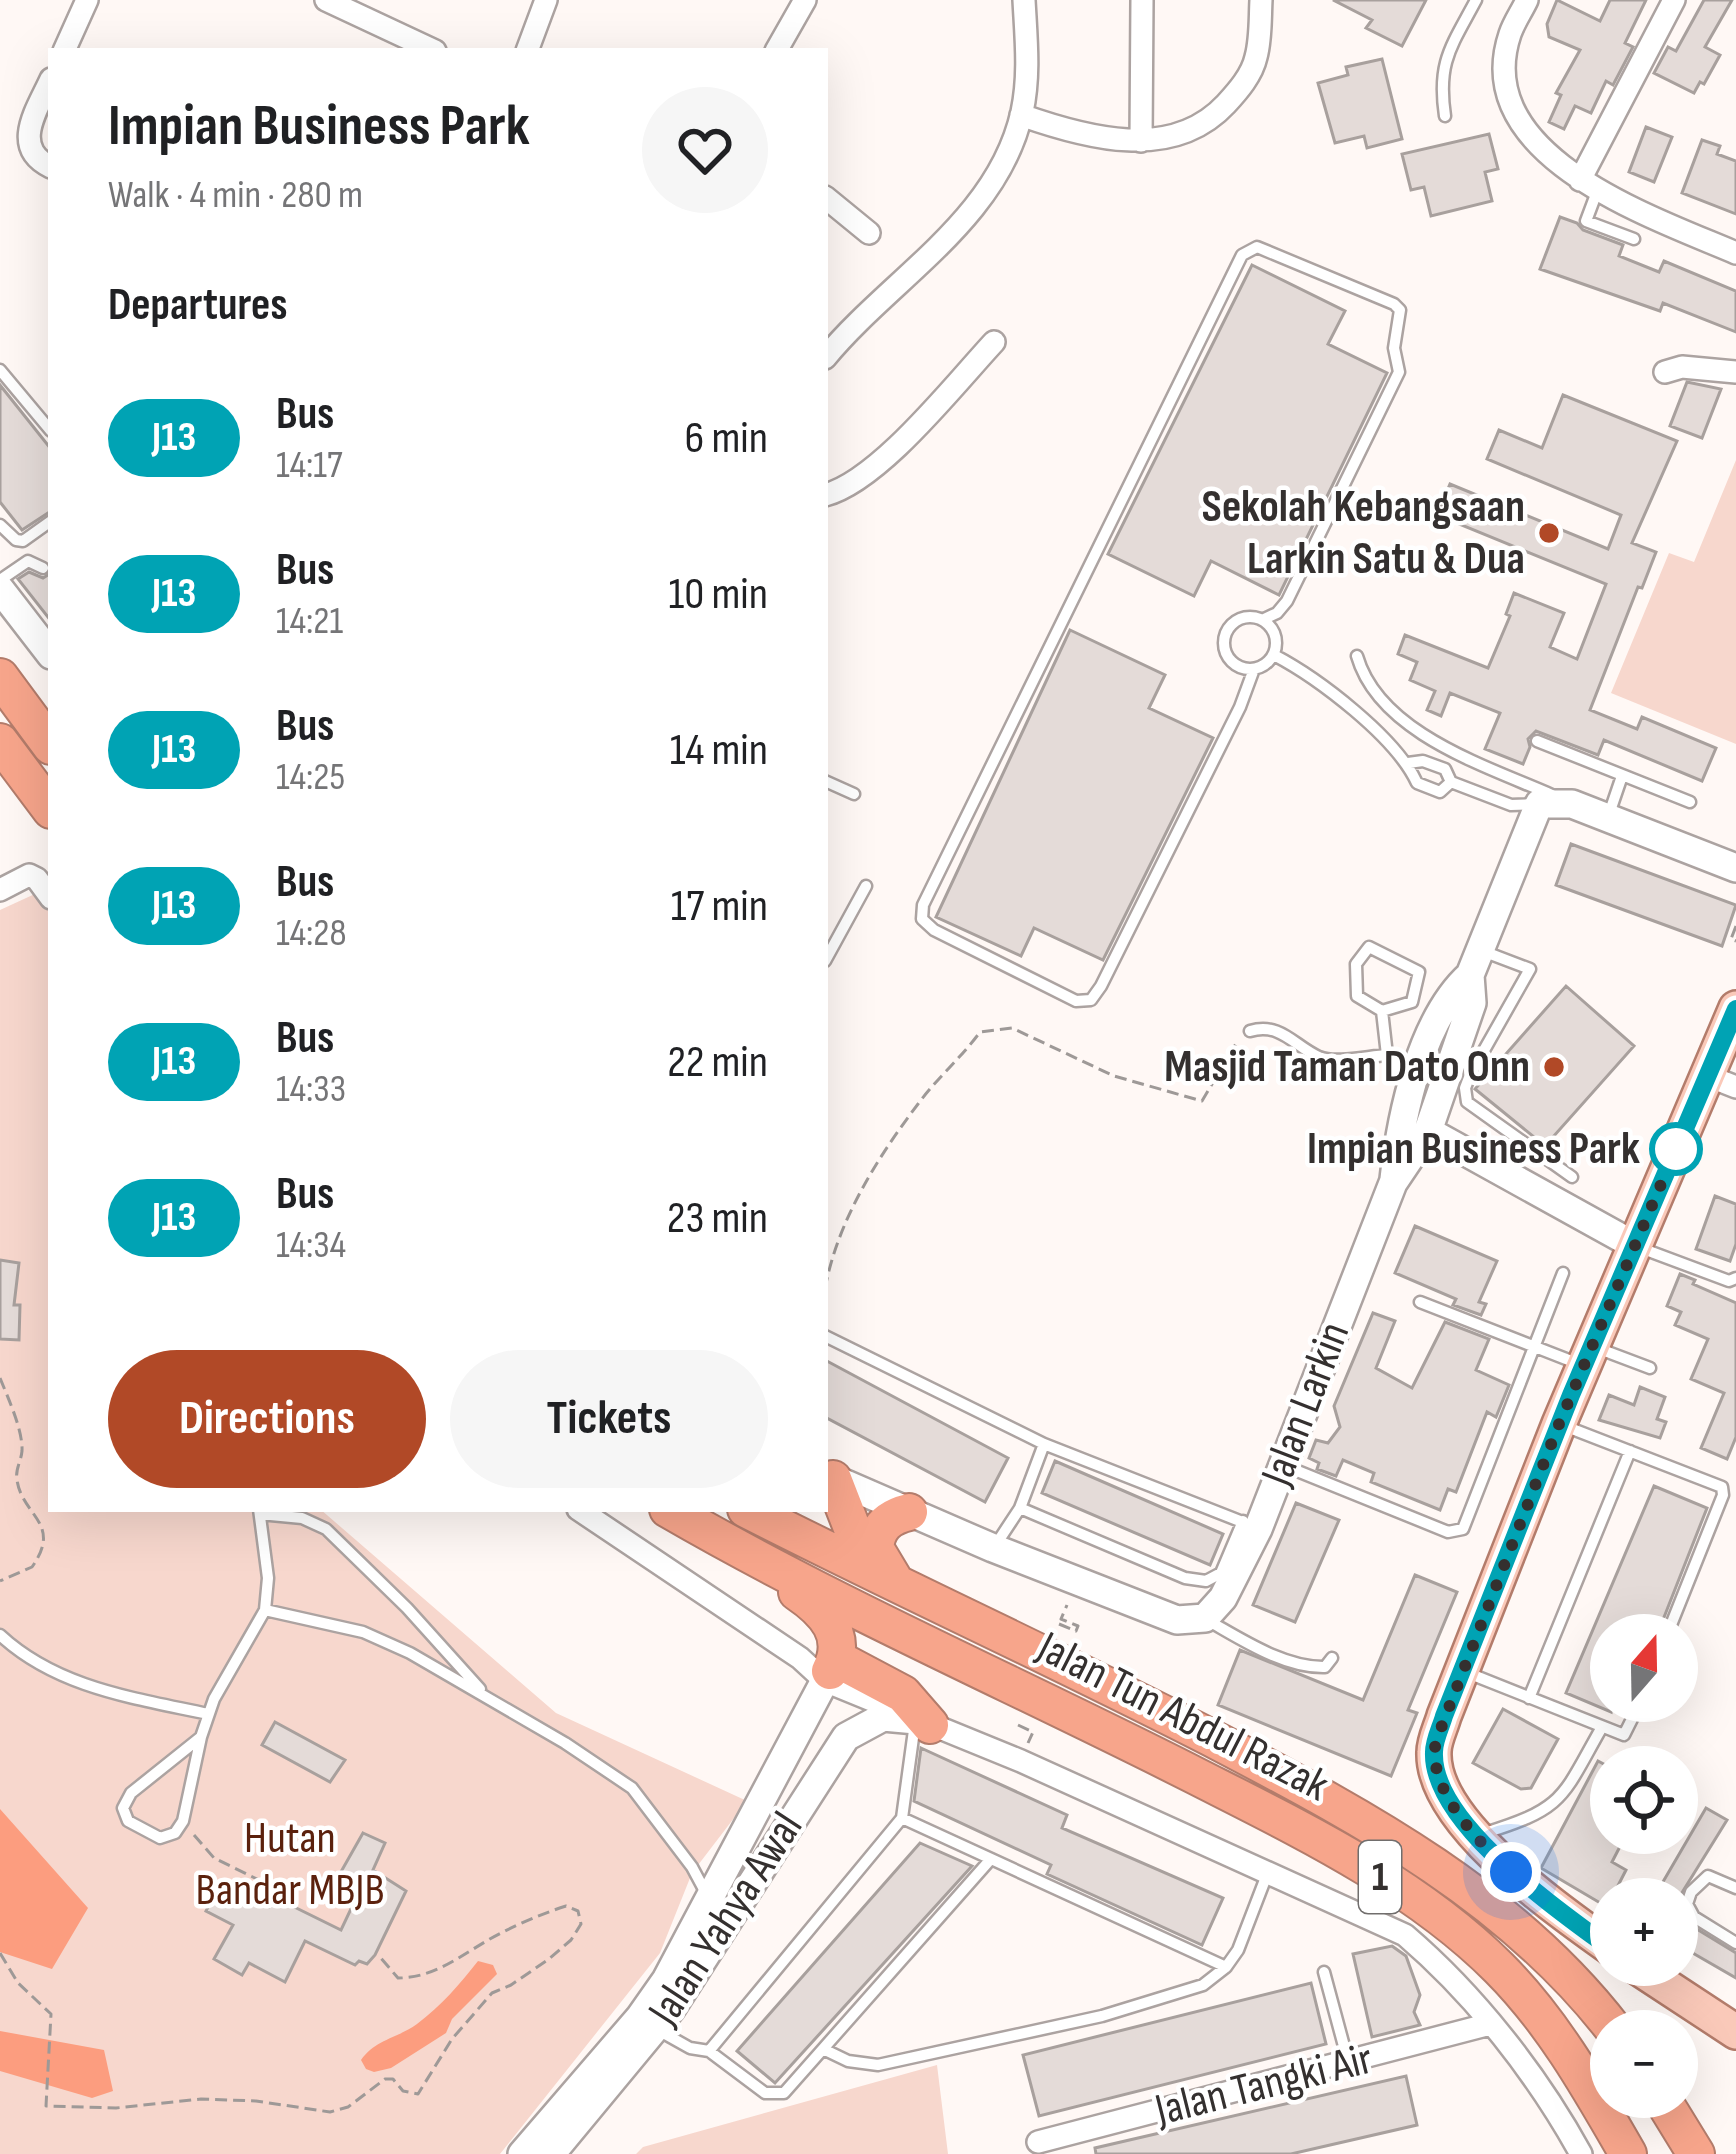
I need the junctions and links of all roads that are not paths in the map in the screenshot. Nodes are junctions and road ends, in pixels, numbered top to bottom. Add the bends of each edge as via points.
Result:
1 (87, 0) edge
2 (326, 0) edge
3 (546, 0) edge
4 (805, 0) edge
5 (1024, 0) edge
6 (1142, 0) edge
7 (1262, 0) edge
8 (1476, 0) edge
9 (1527, 0) edge
10 (1674, 0) edge
11 (65, 48) edge
12 (429, 48) edge
13 (528, 48) edge
14 (778, 48) edge
15 (48, 87) edge
16 (1021, 115) junction
17 (1445, 116) dead end
18 (1141, 141) junction
19 (48, 166) edge
20 (1589, 184) junction
21 (828, 199) edge
22 (869, 233) dead end
23 (1634, 239) dead end
24 (1736, 253) edge
25 (994, 342) dead end
26 (828, 355) edge
27 (0, 370) edge
28 (1665, 372) dead end
29 (1736, 372) edge
30 (48, 427) edge
31 (828, 494) edge
32 (48, 523) edge
33 (0, 525) edge
34 (43, 568) dead end
35 (0, 584) edge
36 (1262, 620) junction
37 (48, 651) edge
38 (1274, 656) junction
39 (1357, 656) dead end
40 (1254, 670) junction
41 (0, 677) edge
42 (1537, 741) dead end
43 (0, 742) edge
44 (48, 742) edge
45 (1408, 763) junction
46 (1622, 776) junction
47 (828, 782) edge
48 (1451, 782) junction
49 (854, 794) dead end
50 (1690, 802) dead end
51 (1539, 804) junction
52 (1572, 804) junction
53 (48, 806) edge
54 (1608, 817) junction
55 (1736, 868) edge
56 (866, 886) dead end
57 (0, 890) edge
58 (48, 894) edge
59 (828, 956) edge
60 (1475, 963) junction
61 (1736, 1008) edge
62 (1382, 1011) junction
63 (1250, 1031) road end
64 (1387, 1055) junction
65 (1421, 1061) junction
66 (1724, 1069) edge
67 (1428, 1131) junction
68 (1572, 1178) dead end
69 (1393, 1183) junction
70 (1634, 1245) junction
71 (1563, 1273) dead end
72 (1736, 1278) edge
73 (1420, 1302) dead end
74 (828, 1337) edge
75 (1534, 1347) junction
76 (1588, 1356) junction
77 (1650, 1368) dead end
78 (1559, 1424) junction
79 (1044, 1444) junction
80 (1630, 1451) junction
81 (1282, 1465) junction
82 (829, 1477) edge
83 (1020, 1508) junction
84 (260, 1512) edge
85 (583, 1512) edge
86 (673, 1512) edge
87 (752, 1512) edge
88 (909, 1512) junction
89 (1250, 1525) junction
90 (735, 1548) junction
91 (874, 1548) junction
92 (993, 1549) junction
93 (898, 1586) junction
94 (265, 1610) junction
95 (1675, 1614) edge
96 (1204, 1618) junction
97 (0, 1635) edge
98 (1332, 1658) dead end
99 (823, 1668) junction
100 (1462, 1671) junction
101 (484, 1694) junction
102 (1529, 1698) junction
103 (208, 1714) junction
104 (923, 1722) junction
105 (1630, 1722) edge
106 (1602, 1726) junction
107 (201, 1737) junction
108 (902, 1817) junction
109 (1476, 1836) junction
110 (990, 1860) junction
111 (692, 1867) junction
112 (724, 1868) junction
113 (1268, 1872) junction
114 (1736, 1888) edge
115 (708, 1897) junction
116 (1590, 1932) edge
117 (1736, 1943) edge
118 (1226, 1967) junction
119 (1324, 1972) dead end
120 (1666, 1986) edge
121 (1599, 2010) edge
122 (1490, 2024) junction
123 (656, 2028) junction
124 (1736, 2032) edge
125 (823, 2049) junction
126 (709, 2051) junction
127 (1349, 2064) junction
128 (1674, 2118) edge
129 (1038, 2143) dead end
130 (522, 2154) edge
131 (551, 2154) edge
132 (1581, 2154) edge
133 (1628, 2154) edge
134 (1696, 2154) edge

1 - 11 street
2 - 12 street
3 - 13 street
4 - 14 street
5 - 16 street
6 - 18 street
7 - 18 street via 1256,59 1241,88 1194,129
8 - 17 lane via 1439,79
9 - 20 street via 1509,36 1509,98 1531,137
10 - 20 street
15 - 19 street via 27,133
16 - 18 street
16 - 26 street via 974,210
20 - 23 lane via 1586,221
20 - 24 street
21 - 22 street
25 - 31 street via 878,464
27 - 30 lane
28 - 29 street
32 - 33 lane via 23,541
34 - 35 lane via 28,561
35 - 37 street
36 - 38 lane via 1276,639
36 - 40 lane via 1238,620 1224,639 1232,662
36 - 40 lane via 1287,601 1399,372 1400,310 1257,247 1242,255 922,919 1076,1001 1090,1000
38 - 40 lane
38 - 45 lane via 1313,676
39 - 52 lane via 1385,701 1424,736
41 - 44 highway
42 - 46 lane
43 - 53 highway
45 - 48 lane via 1445,769
45 - 48 lane via 1417,783 1440,792
46 - 50 lane
46 - 54 lane
47 - 49 lane
48 - 51 lane via 1511,805
51 - 52 street
51 - 60 street, Jalan Larkin
52 - 54 street
54 - 55 street
56 - 59 lane
57 - 58 street via 26,875
60 - 65 street, Jalan Larkin via 1450,993
60 - 67 street, Jalan Larkin via 1472,1003
60 - 68 lane via 1530,969 1470,1075 1467,1102
61 - 66 main road
62 - 62 lane via 1412,1002 1420,971 1369,947 1356,964 1357,996
62 - 64 lane
63 - 64 lane via 1269,1028 1322,1059
64 - 65 lane
65 - 67 street
65 - 69 street, Jalan Larkin via 1403,1112
66 - 70 main road
67 - 69 street, Jalan Larkin
67 - 70 street
69 - 81 street, Jalan Larkin
70 - 72 lane
70 - 76 main road
71 - 75 lane
73 - 75 lane
74 - 79 lane
75 - 76 lane
75 - 81 lane via 1463,1528 1448,1532
76 - 77 lane
76 - 78 main road
78 - 80 lane
78 - 100 main road
79 - 83 lane
79 - 89 lane
80 - 95 lane via 1722,1487
80 - 102 lane
81 - 89 street, Jalan Larkin
82 - 88 street
82 - 91 highway via 852,1528
83 - 89 lane via 1206,1581 1221,1573
83 - 92 lane
84 - 94 lane
84 - 101 lane via 326,1529
85 - 99 street
86 - 90 highway, Jalan Tun Abdul Razak / 1
87 - 93 highway, Jalan Tun Abdul Razak / 1
88 - 91 highway via 886,1522
88 - 92 street
89 - 96 street, Jalan Larkin via 1223,1598
90 - 99 highway via 818,1606 835,1629
90 - 133 highway, Jalan Tun Abdul Razak / 1 via 1244,1800 1402,1891 1526,1997
91 - 93 highway
92 - 96 street via 1177,1620
93 - 121 highway, Jalan Tun Abdul Razak / 1 via 1167,1715 1419,1853 1527,1937
94 - 101 lane via 363,1632
94 - 103 lane
96 - 98 lane via 1304,1666 1325,1667
97 - 103 lane via 65,1678
99 - 104 highway via 903,1694
99 - 112 street, Jalan Yahya Awal
100 - 102 lane
100 - 109 main road via 1434,1753 1444,1787
101 - 111 lane via 632,1788
102 - 106 lane
103 - 107 lane
104 - 108 lane
104 - 113 street
104 - 123 street, Jalan Yahya Awal via 883,1718 846,1737
105 - 106 lane via 1624,1735
106 - 109 lane via 1561,1799
107 - 107 lane via 175,1833 160,1838 128,1821 123,1808 131,1793
108 - 110 lane
108 - 126 lane
109 - 116 main road
110 - 118 lane
110 - 125 lane
111 - 112 lane
111 - 115 lane
112 - 115 street, Jalan Yahya Awal
113 - 118 lane
113 - 122 street via 1405,1935
114 - 117 lane via 1708,1876 1687,1904
115 - 130 street, Jalan Yahya Awal via 640,2017
118 - 125 lane via 1202,1985 1102,2016 878,2065
119 - 127 lane
120 - 124 main road
122 - 127 street, Jalan Tangki Air
122 - 132 street
123 - 126 lane
123 - 131 street, Jalan Yahya Awal
125 - 126 lane via 776,2095
127 - 129 street, Jalan Tangki Air
128 - 134 highway

